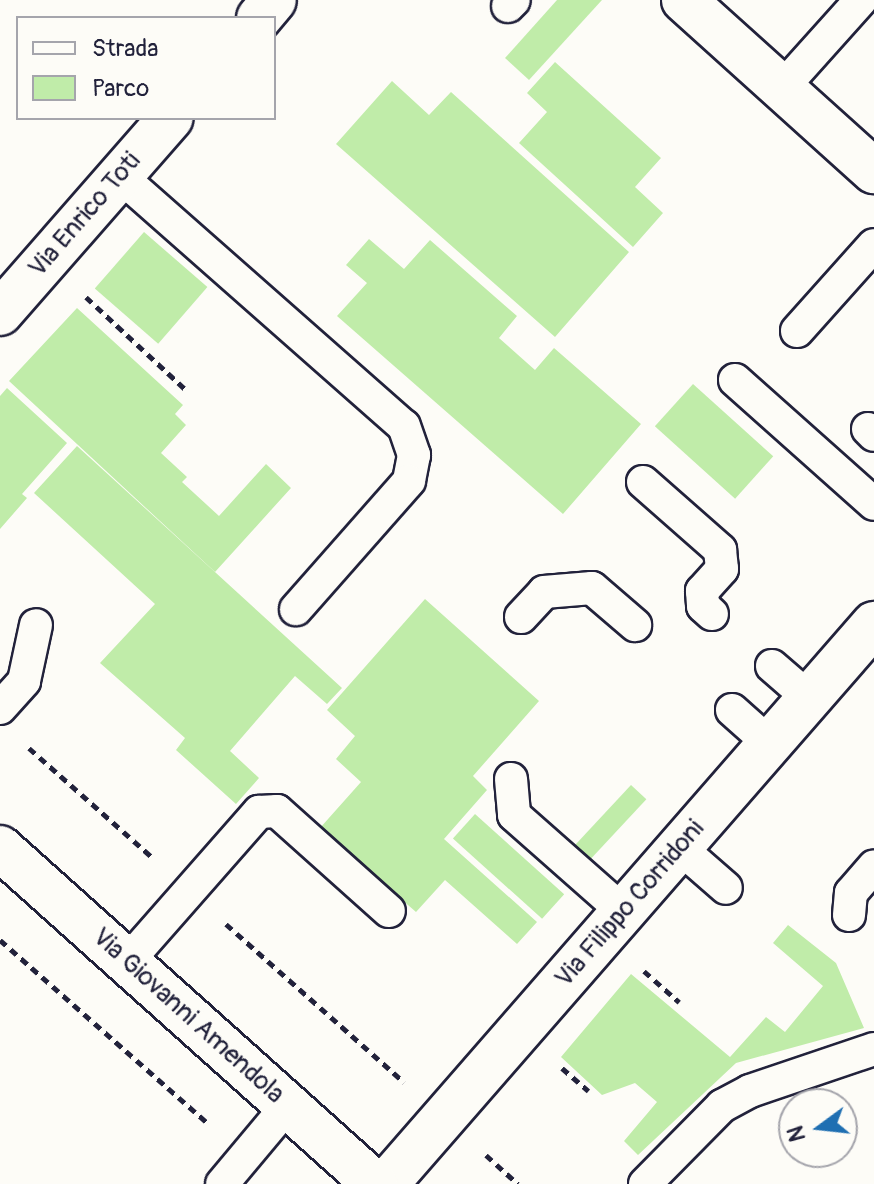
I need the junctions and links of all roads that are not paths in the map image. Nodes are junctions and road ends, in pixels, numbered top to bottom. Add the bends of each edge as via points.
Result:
1 (274, 0) edge
2 (684, 0) edge
3 (861, 0) edge
4 (261, 16) edge
5 (782, 88) junction
6 (169, 120) edge
7 (874, 171) edge
8 (120, 176) junction
9 (874, 245) edge
10 (0, 313) edge
11 (797, 331) dead end
12 (735, 380) dead end
13 (643, 482) dead end
14 (874, 504) edge
15 (296, 609) dead end
16 (712, 614) dead end
17 (521, 617) dead end
18 (36, 625) dead end
19 (635, 625) dead end
20 (870, 638) edge
21 (772, 666) dead end
22 (809, 698) junction
23 (0, 708) edge
24 (732, 710) dead end
25 (769, 743) junction
26 (511, 779) dead end
27 (679, 847) junction
28 (0, 848) edge
29 (874, 867) edge
30 (726, 888) dead end
31 (389, 911) dead end
32 (623, 911) junction
33 (849, 915) dead end
34 (127, 962) junction
35 (874, 1049) edge
36 (288, 1105) junction
37 (222, 1184) edge
38 (375, 1184) edge
39 (386, 1184) edge
40 (645, 1184) edge

1 - 4 street
2 - 5 street
3 - 5 lane
5 - 7 street
6 - 8 street, Via Enrico Toti
8 - 10 street, Via Enrico Toti
8 - 15 lane via 404,426 414,455 409,481
9 - 11 lane
12 - 14 lane
13 - 16 lane via 720,550 722,569 702,591 703,606
17 - 19 lane via 544,592 592,588
18 - 23 lane via 24,681
20 - 22 street, Via Filippo Corridoni
21 - 22 lane
22 - 25 street, Via Filippo Corridoni
24 - 25 lane
25 - 27 street, Via Filippo Corridoni
26 - 32 lane via 514,815
27 - 30 lane
27 - 32 street, Via Filippo Corridoni
28 - 34 street, Via Giovanni Amendola
29 - 33 lane via 851,893
31 - 34 lane via 277,811 259,812
32 - 39 street, Via Filippo Corridoni
34 - 36 street, Via Giovanni Amendola
35 - 40 lane via 750,1091 722,1106
36 - 37 lane
36 - 38 street, Via Giovanni Amendola

